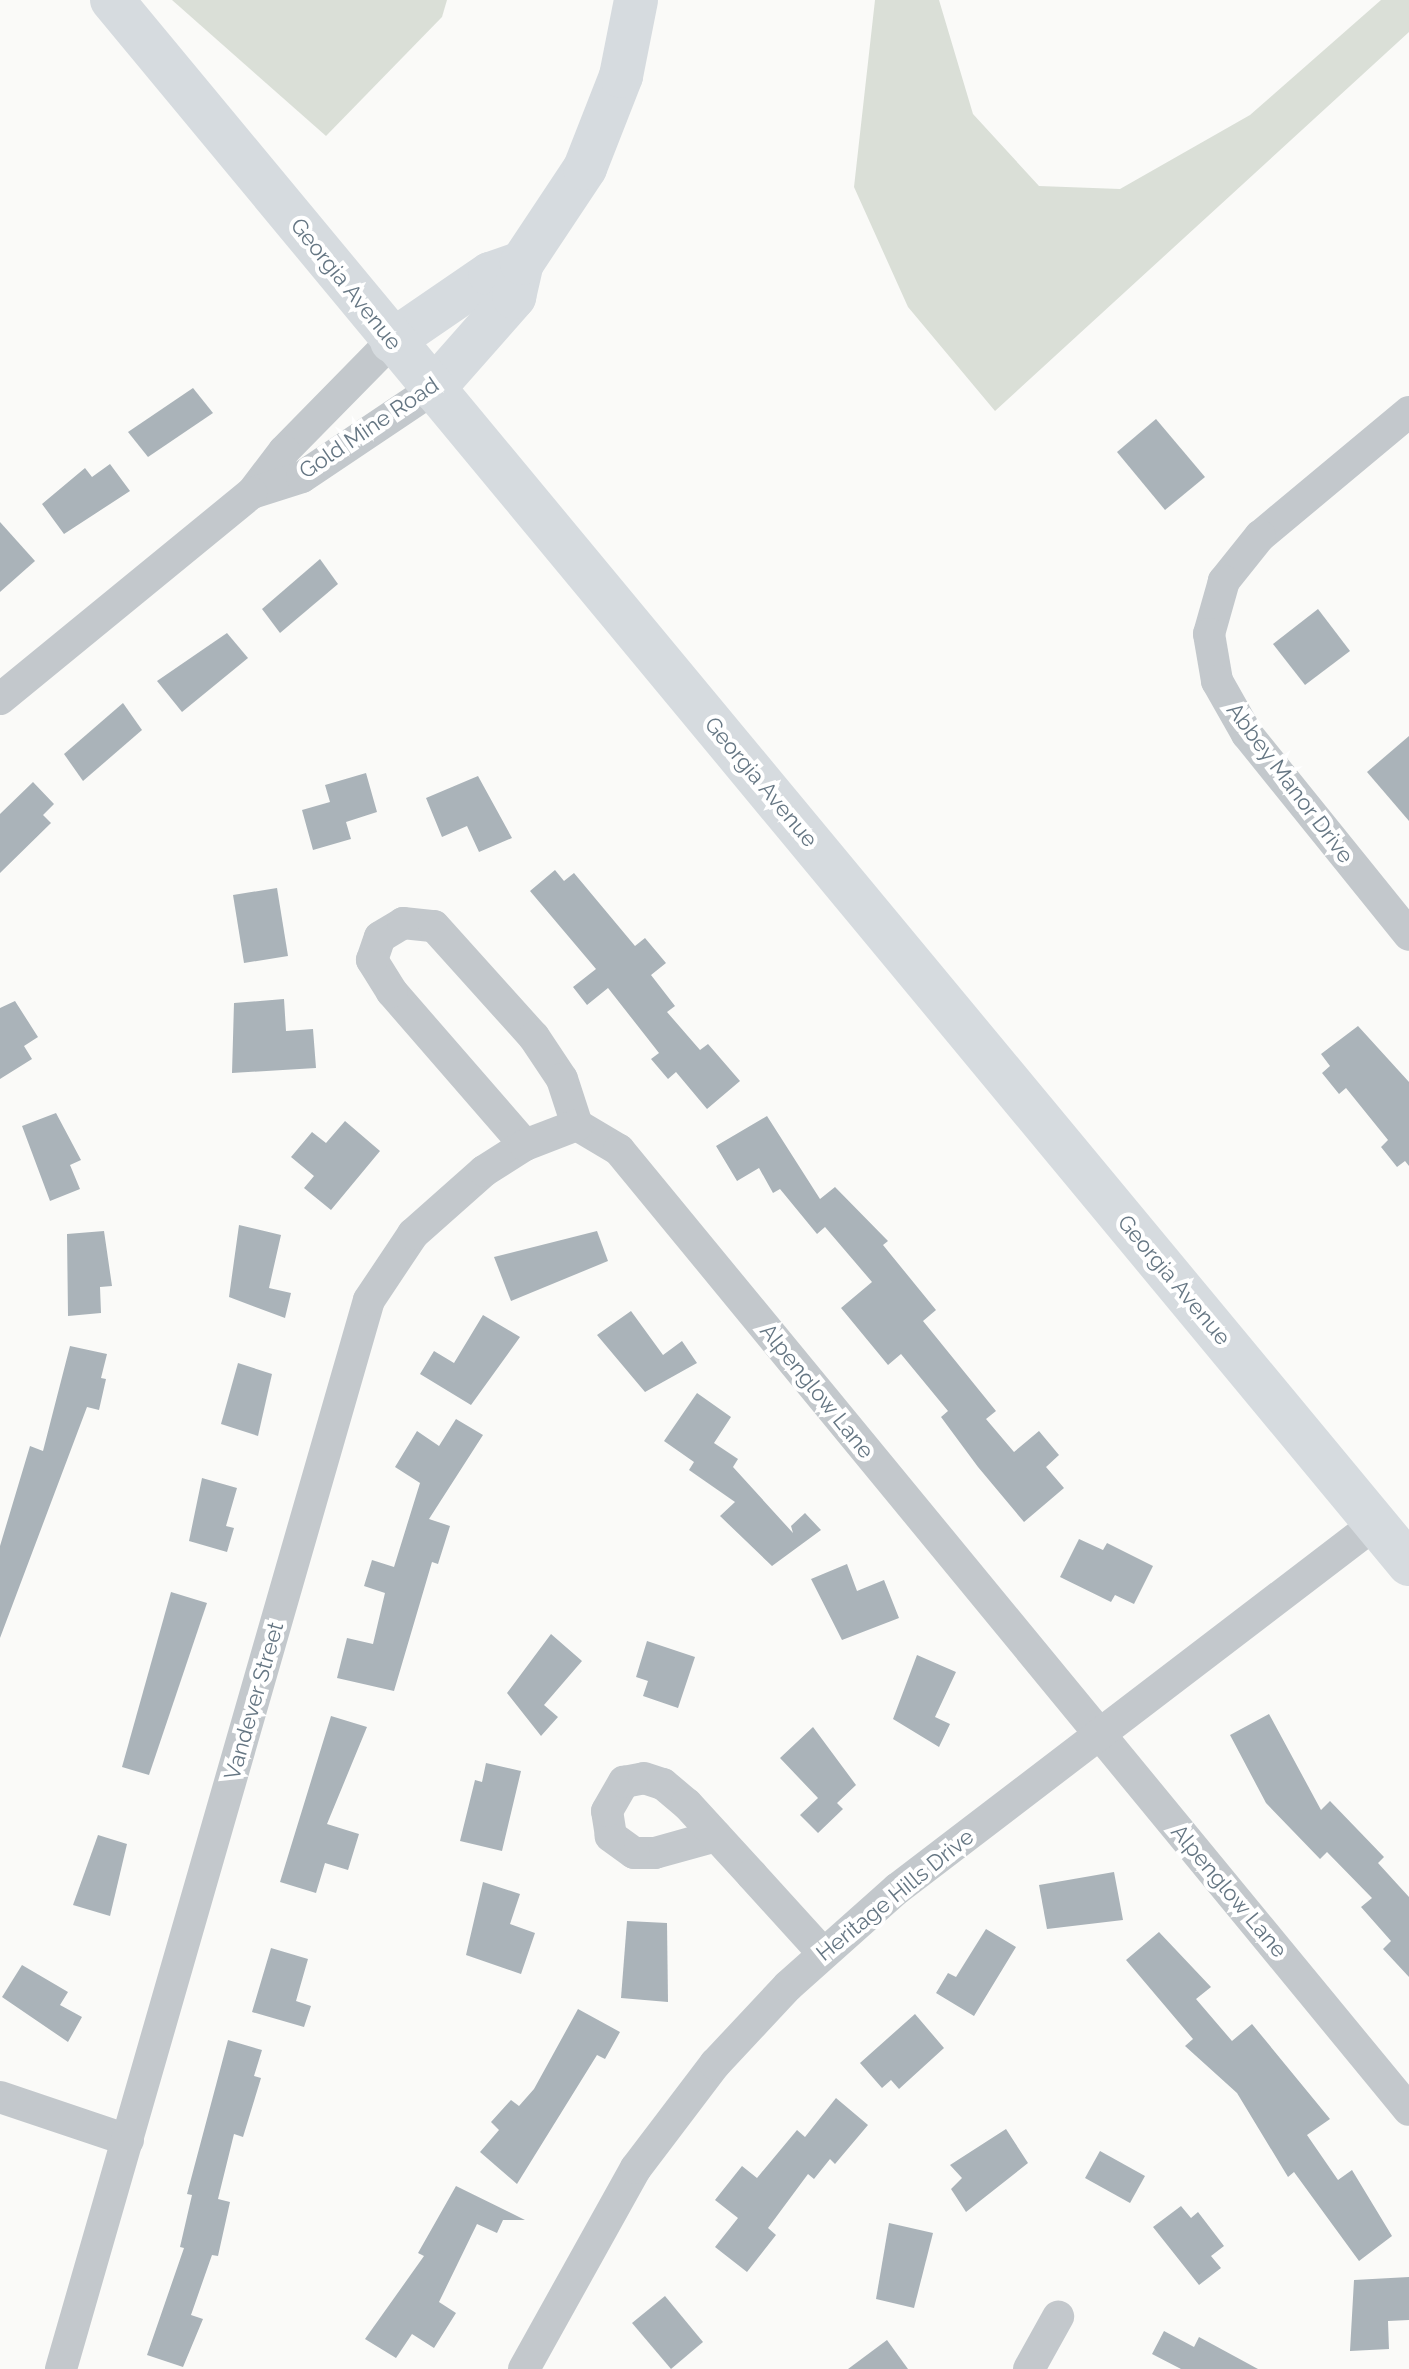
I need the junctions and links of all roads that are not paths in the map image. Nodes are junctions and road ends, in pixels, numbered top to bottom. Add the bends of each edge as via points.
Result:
1 (112, 0) edge
2 (636, 0) edge
3 (522, 263) junction
4 (392, 341) junction
5 (433, 389) junction
6 (1409, 412) edge
7 (252, 493) junction
8 (0, 699) edge
9 (1403, 916) edge
10 (577, 1125) junction
11 (525, 1145) junction
12 (1376, 1523) junction
13 (1409, 1564) edge
14 (1099, 1735) junction
15 (716, 1836) dead end
16 (822, 1952) junction
17 (0, 2097) edge
18 (1409, 2110) edge
19 (128, 2140) junction
20 (1058, 2317) dead end
21 (61, 2369) edge
22 (524, 2369) edge
23 (1029, 2369) edge

1 - 4 main road, Georgia Avenue
2 - 3 main road, Gold Mine Road via 621,76 595,149
3 - 4 main road, Gold Mine Road via 490,274
3 - 5 main road, Gold Mine Road via 514,297
4 - 5 main road, Georgia Avenue
4 - 7 street, Gold Mine Road via 284,451
5 - 7 street, Gold Mine Road via 302,477
5 - 12 main road, Georgia Avenue
6 - 9 street, Abbey Manor Drive via 1260,536 1224,581 1209,634 1217,681 1241,724
7 - 8 street, Gold Mine Road
10 - 11 street, Vandever Street
10 - 11 street via 562,1079 534,1037 434,926 403,923 380,937 372,960 392,992
10 - 14 street, Alpenglow Lane via 619,1150
11 - 19 street, Vandever Street via 484,1171 413,1234 369,1300
12 - 13 main road, Georgia Avenue
12 - 14 street, Heritage Hills Drive
14 - 16 street, Heritage Hills Drive
14 - 18 street, Alpenglow Lane
15 - 16 street
16 - 22 street, Heritage Hills Drive via 672,2117 591,2243
17 - 19 street
19 - 21 street, Vandever Street
20 - 23 street

